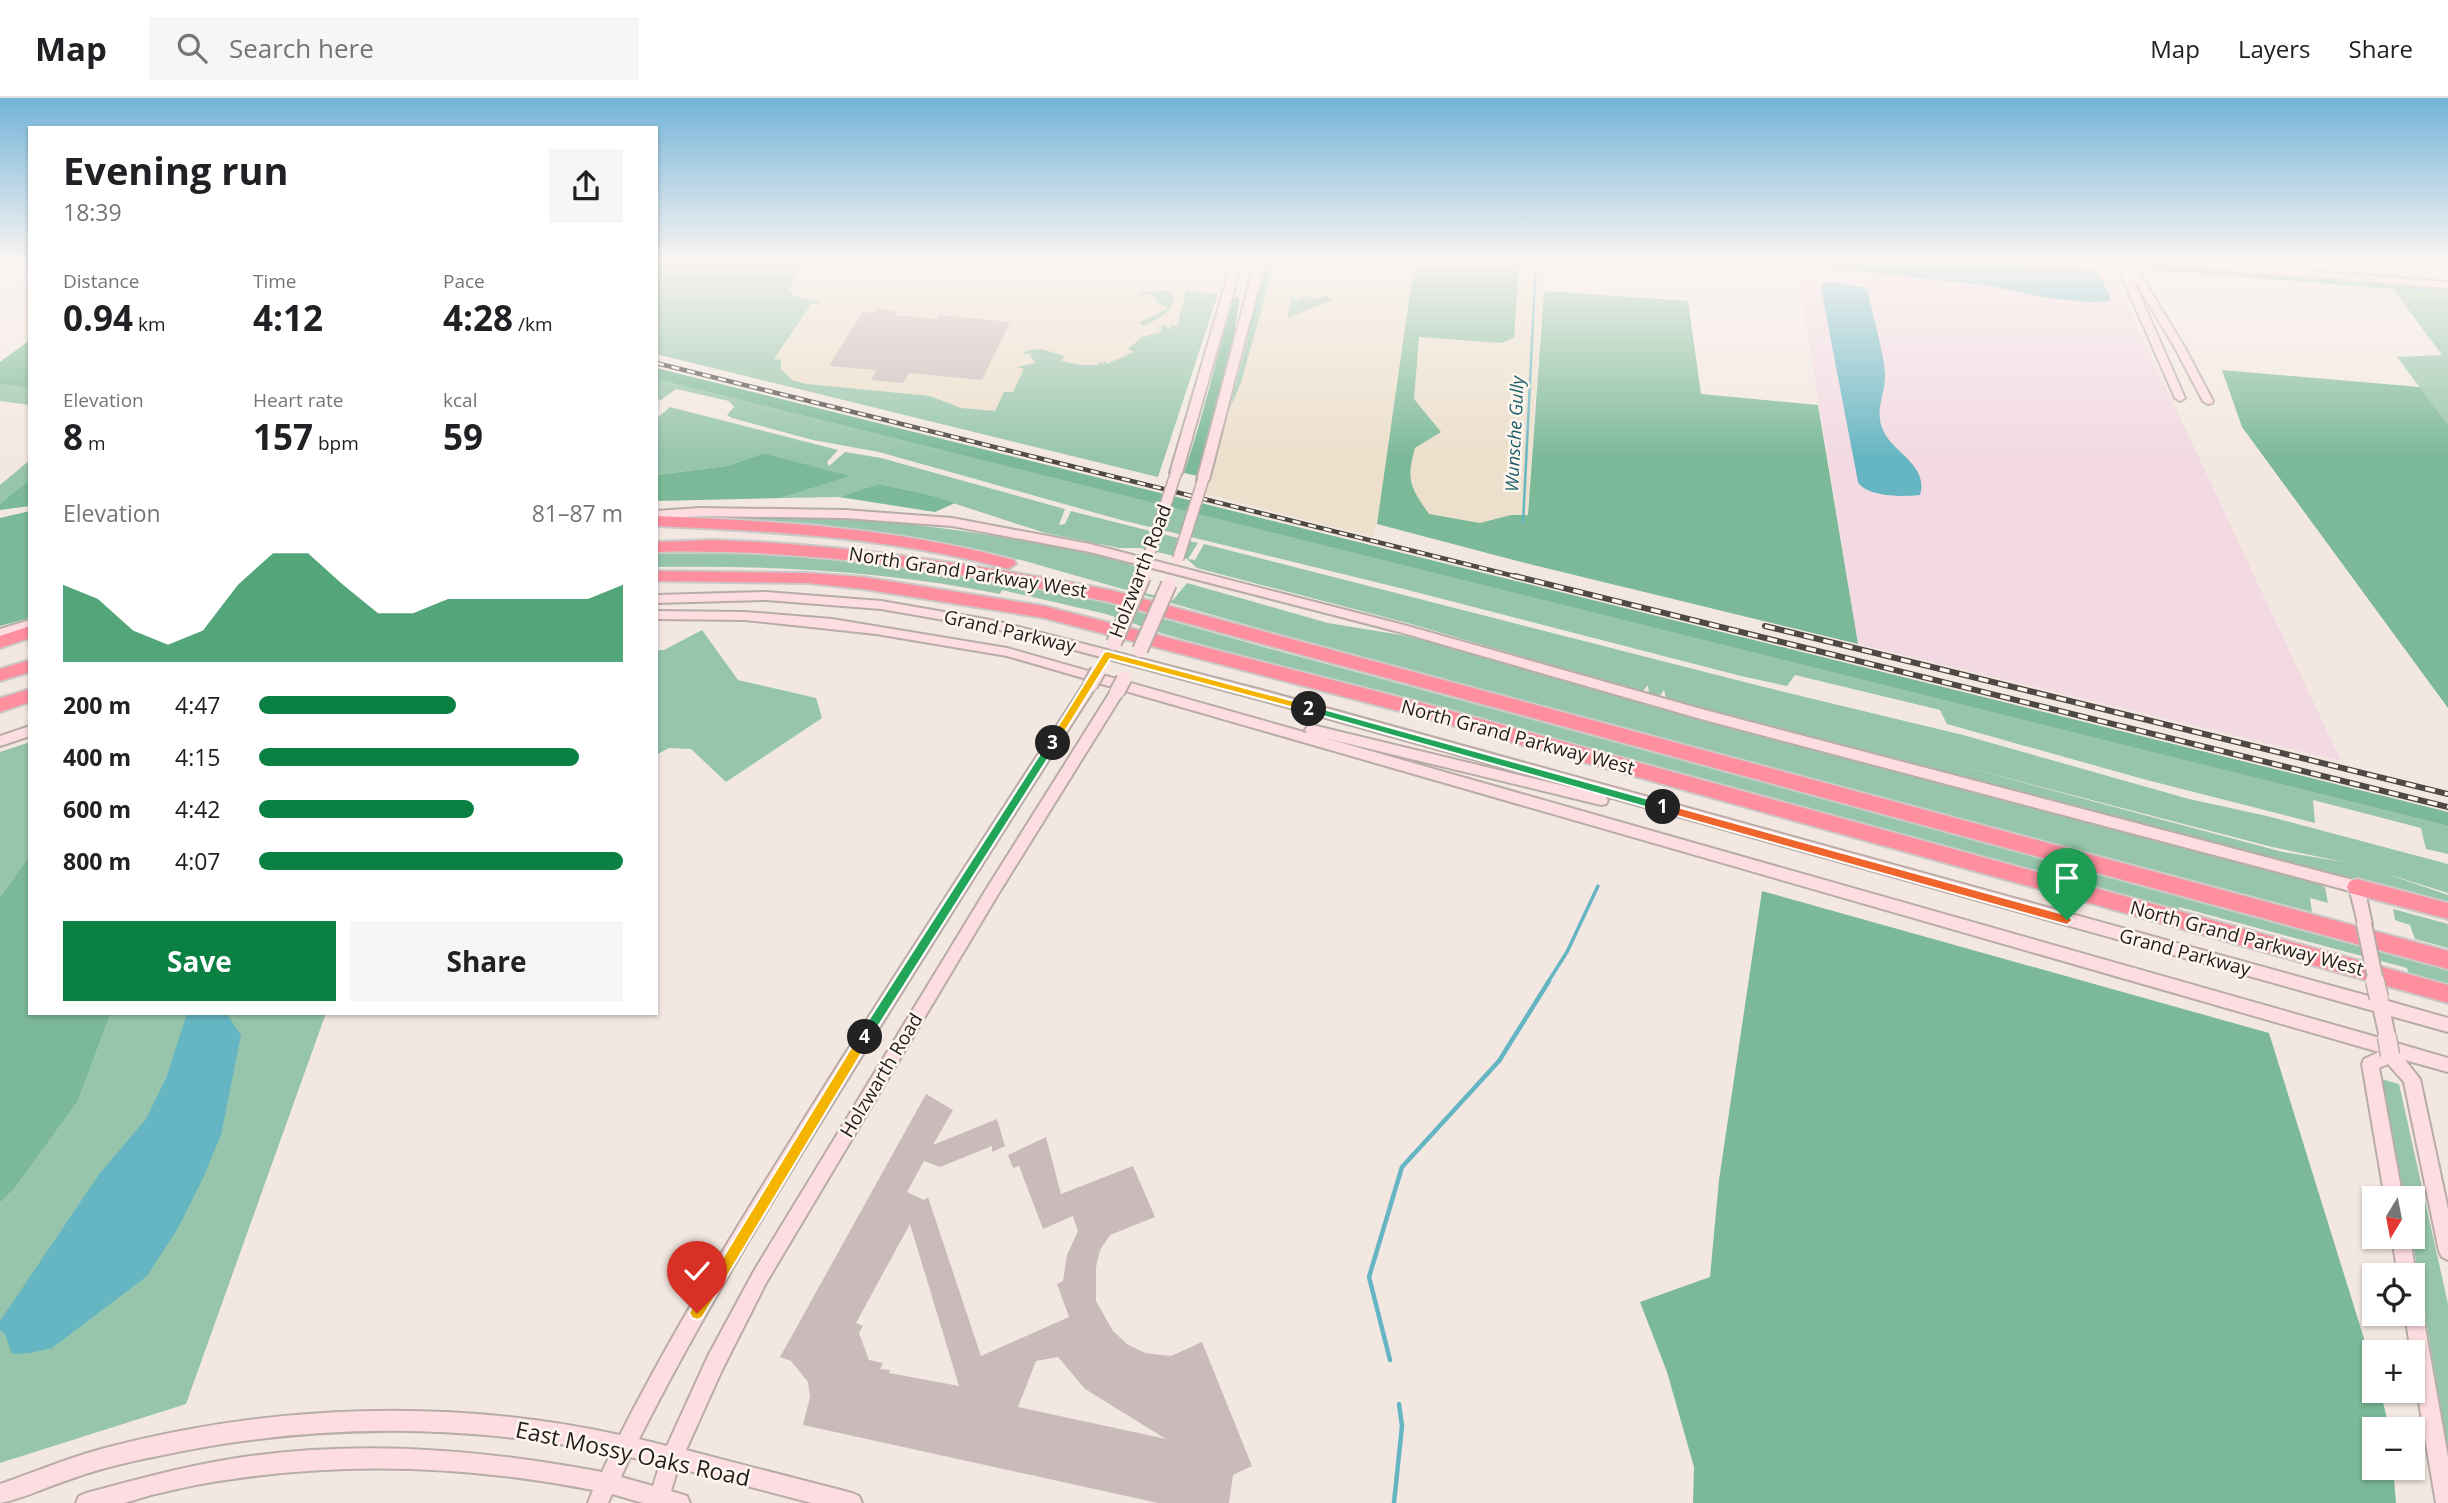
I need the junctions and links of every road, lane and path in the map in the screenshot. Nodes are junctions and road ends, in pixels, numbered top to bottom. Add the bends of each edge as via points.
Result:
1 (1218, 328) edge
2 (1243, 328) edge
3 (2149, 328) edge
4 (2166, 328) edge
5 (2165, 365) junction
6 (2190, 367) junction
7 (2180, 398) dead end
8 (2208, 401) dead end
9 (658, 515) edge
10 (658, 521) edge
11 (658, 547) edge
12 (1149, 557) junction
13 (1176, 565) junction
14 (658, 576) edge
15 (1110, 596) junction
16 (658, 599) edge
17 (658, 615) edge
18 (28, 625) edge
19 (0, 633) edge
20 (28, 633) edge
21 (0, 642) edge
22 (1111, 649) junction
23 (28, 655) edge
24 (1137, 656) junction
25 (0, 662) edge
26 (28, 667) edge
27 (0, 675) edge
28 (28, 692) edge
29 (28, 693) edge
30 (1167, 697) junction
31 (0, 698) edge
32 (0, 705) edge
33 (28, 732) edge
34 (0, 741) edge
35 (2357, 887) junction
36 (1976, 895) junction
37 (2448, 911) edge
38 (2448, 960) edge
39 (2448, 994) edge
40 (2379, 1002) junction
41 (2448, 1025) edge
42 (2390, 1058) junction
43 (2448, 1065) edge
44 (2392, 1186) edge
45 (2448, 1251) edge
46 (2416, 1326) edge
47 (624, 1447) junction
48 (673, 1458) junction
49 (606, 1484) junction
50 (0, 1494) edge
51 (659, 1500) edge
52 (86, 1503) edge
53 (598, 1503) edge
54 (680, 1503) edge
55 (852, 1503) edge
56 (2446, 1503) edge

1 - 12 main road, Holzwarth Road, bridge
2 - 13 main road, Holzwarth Road, bridge
3 - 5 main road
4 - 6 main road
5 - 6 main road
5 - 7 main road
6 - 8 main road
9 - 12 main road, North Grand Parkway West via 845,514 952,522
10 - 15 highway via 789,528 908,542 1002,562
11 - 15 highway, North Grand Parkway West via 851,551
12 - 13 main road, North Grand Parkway West
12 - 22 main road, Holzwarth Road, bridge
13 - 24 main road, Holzwarth Road, bridge
13 - 35 main road, North Grand Parkway West via 1715,718
14 - 39 highway, North Grand Parkway West via 840,581 1044,612 1422,710
15 - 38 highway, North Grand Parkway West
16 - 22 main road, Grand Parkway via 766,596 881,605
17 - 30 main road via 792,618 900,632 1007,652
18 - 19 main road
20 - 21 highway
22 - 24 main road, Grand Parkway
22 - 47 main road, Holzwarth Road, bridge via 764,1200
23 - 25 highway
24 - 36 main road, Grand Parkway
24 - 48 main road, Holzwarth Road via 760,1277
26 - 27 highway
28 - 31 highway
29 - 32 highway
30 - 36 main road via 1429,756
30 - 43 main road
33 - 34 main road
35 - 37 highway
35 - 40 main road, bridge
36 - 40 main road, Grand Parkway
40 - 41 main road, Grand Parkway
40 - 42 main road, bridge
42 - 44 main road via 2370,1064
42 - 45 main road via 2413,1079
46 - 56 main road
47 - 48 main road, East Mossy Oaks Road
47 - 49 main road, Holzwarth Road
47 - 50 main road, East Mossy Oaks Road via 531,1429 419,1420 279,1426 206,1436 103,1459
48 - 51 main road, Holzwarth Road
48 - 55 main road, East Mossy Oaks Road
49 - 51 main road, East Mossy Oaks Road
49 - 52 main road, East Mossy Oaks Road via 532,1469 391,1456 266,1464 126,1490
49 - 53 main road, Holzwarth Road
51 - 54 main road, East Mossy Oaks Road

